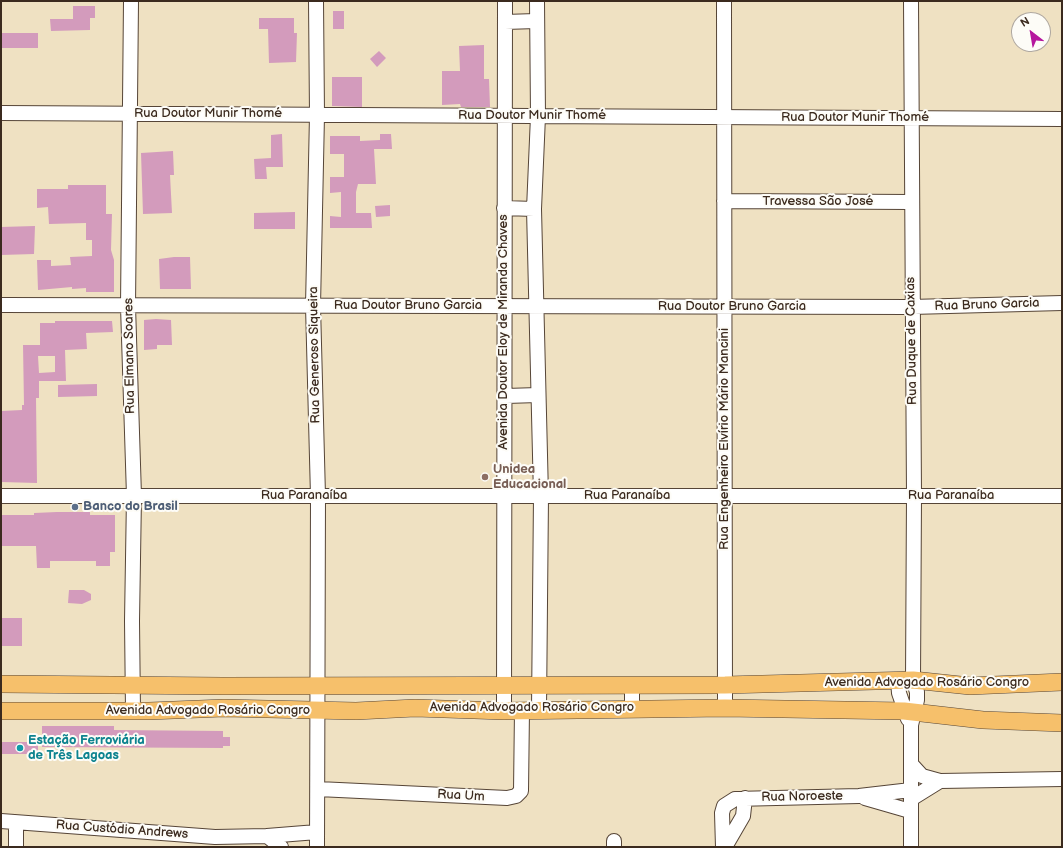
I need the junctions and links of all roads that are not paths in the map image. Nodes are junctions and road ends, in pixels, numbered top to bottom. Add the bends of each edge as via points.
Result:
1 (131, 1) edge
2 (316, 1) edge
3 (505, 1) edge
4 (537, 1) edge
5 (724, 1) edge
6 (911, 1) edge
7 (536, 21) junction
8 (505, 22) junction
9 (1, 113) edge
10 (130, 114) junction
11 (317, 115) junction
12 (505, 116) junction
13 (538, 116) junction
14 (724, 117) junction
15 (911, 118) junction
16 (1062, 119) edge
17 (724, 201) junction
18 (911, 202) junction
19 (504, 208) junction
20 (534, 209) junction
21 (1062, 303) edge
22 (1, 306) edge
23 (128, 306) junction
24 (313, 306) junction
25 (504, 307) junction
26 (536, 307) junction
27 (725, 307) junction
28 (912, 308) junction
29 (538, 395) junction
30 (506, 396) junction
31 (1, 496) edge
32 (134, 496) junction
33 (318, 496) junction
34 (504, 496) junction
35 (541, 496) junction
36 (725, 496) junction
37 (914, 496) junction
38 (1062, 496) edge
39 (906, 681) junction
40 (1062, 682) edge
41 (1, 684) edge
42 (42, 685) junction
43 (505, 685) junction
44 (539, 685) junction
45 (632, 685) junction
46 (725, 685) junction
47 (132, 686) junction
48 (223, 686) junction
49 (318, 686) junction
50 (417, 686) junction
51 (224, 708) junction
52 (415, 708) junction
53 (632, 708) junction
54 (725, 708) junction
55 (539, 709) junction
56 (318, 710) junction
57 (522, 710) junction
58 (1, 711) edge
59 (133, 711) junction
60 (504, 711) junction
61 (42, 712) junction
62 (910, 716) junction
63 (1062, 722) edge
64 (911, 764) junction
65 (1062, 779) edge
66 (940, 781) junction
67 (318, 789) junction
68 (859, 796) junction
69 (745, 798) junction
70 (911, 800) junction
71 (1, 821) edge
72 (16, 823) junction
73 (317, 832) junction
74 (266, 836) junction
75 (16, 847) edge
76 (281, 847) edge
77 (317, 847) edge
78 (724, 847) edge
79 (911, 847) edge

1 - 10 street, Rua Elmano Soares
2 - 11 street, Rua Generoso Siqueira
3 - 8 street, Avenida Doutor Eloy de Miranda Chaves
4 - 7 street
5 - 14 street, Rua Engenheiro Elvírio Mário Mancini
6 - 15 street, Rua Duque de Caxias
7 - 8 street
7 - 13 street
8 - 12 street, Avenida Doutor Eloy de Miranda Chaves
9 - 10 street, Rua Doutor Munir Thomé
10 - 11 street, Rua Doutor Munir Thomé
10 - 23 street, Rua Elmano Soares
11 - 12 street, Rua Doutor Munir Thomé
11 - 24 street, Rua Generoso Siqueira
12 - 13 street, Rua Doutor Munir Thomé
12 - 19 street, Avenida Doutor Eloy de Miranda Chaves
13 - 14 street, Rua Doutor Munir Thomé
13 - 20 street
14 - 15 street, Rua Doutor Munir Thomé
14 - 17 street, Rua Engenheiro Elvírio Mário Mancini
15 - 16 street, Rua Doutor Munir Thomé
15 - 18 street, Rua Duque de Caxias
17 - 18 street, Travessa São José
17 - 27 street, Rua Engenheiro Elvírio Mário Mancini
18 - 28 street, Rua Duque de Caxias
19 - 20 street
19 - 25 street, Avenida Doutor Eloy de Miranda Chaves
20 - 26 street
21 - 28 street, Rua Bruno Garcia
22 - 23 street, Rua Doutor Bruno Garcia
23 - 24 street, Rua Doutor Bruno Garcia
23 - 32 street, Rua Elmano Soares
24 - 25 street, Rua Doutor Bruno Garcia
24 - 33 street, Rua Generoso Siqueira
25 - 26 street, Rua Doutor Bruno Garcia
25 - 30 street, Avenida Doutor Eloy de Miranda Chaves
26 - 27 street, Rua Doutor Bruno Garcia
26 - 29 street
27 - 28 street, Rua Doutor Bruno Garcia
27 - 36 street, Rua Engenheiro Elvírio Mário Mancini
28 - 37 street, Rua Duque de Caxias
29 - 30 street
29 - 35 street
30 - 34 street, Avenida Doutor Eloy de Miranda Chaves
31 - 32 street, Rua Paranaíba
32 - 33 street, Rua Paranaíba
32 - 47 street, Rua Elmano Soares
33 - 34 street, Rua Paranaíba
33 - 49 street, Rua Generoso Siqueira
34 - 35 street, Rua Paranaíba
34 - 43 street, Avenida Doutor Eloy de Miranda Chaves
35 - 36 street, Rua Paranaíba
35 - 44 street
36 - 37 street, Rua Paranaíba
36 - 46 street, Rua Engenheiro Elvírio Mário Mancini
37 - 38 street, Rua Paranaíba
37 - 39 street, Rua Duque de Caxias
39 - 40 main road, Avenida Advogado Rosário Congro via 970,686
39 - 46 main road, Avenida Advogado Rosário Congro
39 - 62 street, Rua Duque de Caxias via 899,694
41 - 42 main road, Avenida Advogado Rosário Congro
42 - 47 main road, Avenida Advogado Rosário Congro
42 - 61 main road
43 - 44 main road, Avenida Advogado Rosário Congro
43 - 50 main road, Avenida Advogado Rosário Congro
43 - 60 street, Avenida Doutor Eloy de Miranda Chaves
44 - 45 main road, Avenida Advogado Rosário Congro
44 - 55 street
45 - 46 main road, Avenida Advogado Rosário Congro
45 - 53 street
46 - 54 street, Rua Engenheiro Elvírio Mário Mancini
47 - 48 main road, Avenida Advogado Rosário Congro
47 - 59 street, Rua Elmano Soares
48 - 49 main road, Avenida Advogado Rosário Congro
48 - 51 main road
49 - 50 main road, Avenida Advogado Rosário Congro
49 - 56 street, Rua Generoso Siqueira
50 - 52 main road
51 - 56 main road, Avenida Advogado Rosário Congro
51 - 59 main road, Avenida Advogado Rosário Congro
52 - 56 main road, Avenida Advogado Rosário Congro
52 - 60 main road, Avenida Advogado Rosário Congro
53 - 54 main road, Avenida Advogado Rosário Congro
53 - 55 main road, Avenida Advogado Rosário Congro
54 - 62 main road, Avenida Advogado Rosário Congro
55 - 57 main road, Avenida Advogado Rosário Congro
56 - 67 street, Rua Generoso Siqueira
57 - 60 main road, Avenida Advogado Rosário Congro
57 - 67 street, Rua Um via 521,791 516,796 507,798
58 - 61 main road, Avenida Advogado Rosário Congro
59 - 61 main road, Avenida Advogado Rosário Congro
62 - 63 main road, Avenida Advogado Rosário Congro
62 - 64 street, Rua Duque de Caxias
64 - 66 street via 922,776
64 - 70 street, Rua Duque de Caxias
65 - 66 street
66 - 70 street
67 - 73 street, Rua Generoso Siqueira
68 - 69 street, Rua Noroeste
68 - 70 street, Rua Noroeste
68 - 70 street, Rua Noroeste
69 - 78 street, Rua Noroeste via 743,816
69 - 78 street, Rua Noroeste via 735,798 724,806 721,829
70 - 79 street, Rua Duque de Caxias
71 - 72 street, Rua Custódio Andrews
72 - 74 street, Rua Custódio Andrews via 215,837
72 - 75 street
73 - 74 street, Rua Custódio Andrews
73 - 77 street, Rua Generoso Siqueira
74 - 76 street

